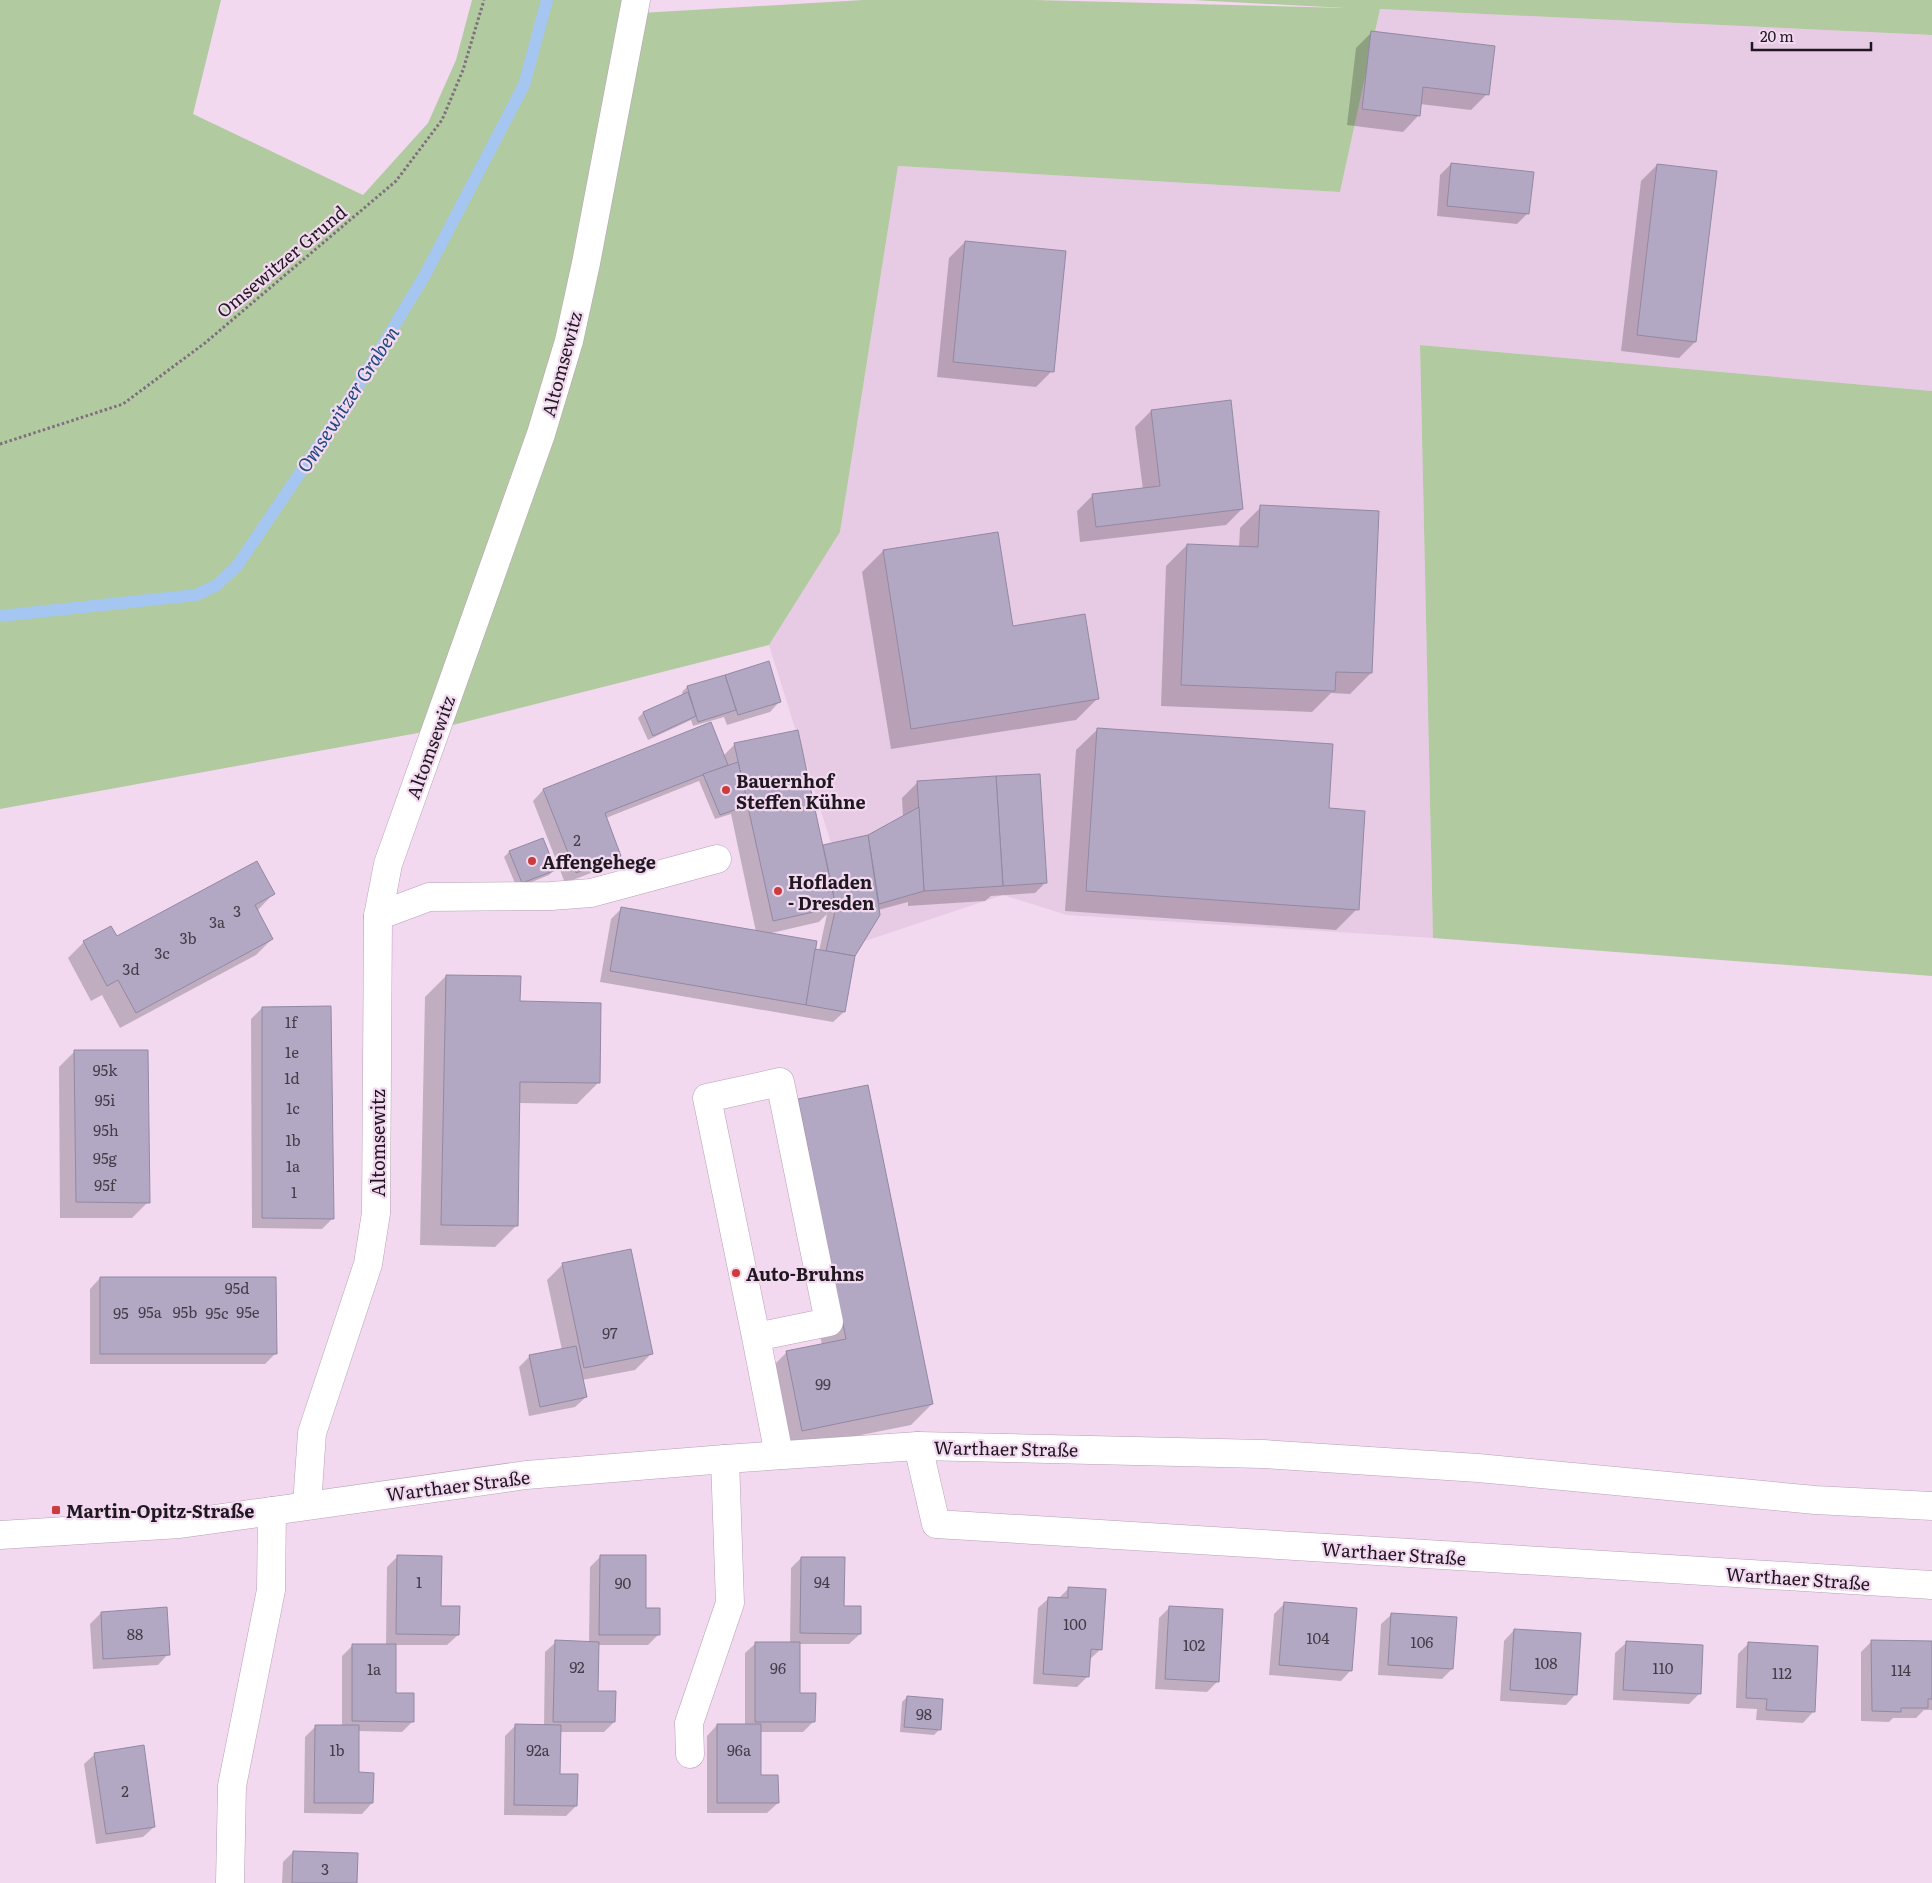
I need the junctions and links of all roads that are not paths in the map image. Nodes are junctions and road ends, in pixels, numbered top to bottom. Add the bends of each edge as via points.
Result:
1 (636, 0) edge
2 (717, 859) dead end
3 (378, 916) junction
4 (756, 1337) junction
5 (918, 1446) junction
6 (779, 1455) junction
7 (725, 1459) junction
8 (307, 1505) junction
9 (1932, 1506) edge
10 (272, 1511) junction
11 (0, 1535) edge
12 (1932, 1585) edge
13 (690, 1754) dead end
14 (230, 1883) edge

1 - 3 street, Altomsewitz via 569,341 541,434 388,864
2 - 3 street via 591,893 429,897
3 - 8 street, Altomsewitz via 376,1213 368,1264 312,1433
4 - 4 street via 829,1322 780,1082 707,1098
4 - 6 street
5 - 6 street, Warthaer Straße
5 - 9 street, Warthaer Straße via 1263,1454 1478,1468 1815,1500
5 - 12 street, Warthaer Straße via 936,1524
6 - 7 street, Warthaer Straße
7 - 8 street, Warthaer Straße via 526,1476
7 - 13 street via 730,1603 689,1723
8 - 10 street, Warthaer Straße
10 - 11 street, Warthaer Straße via 180,1524
10 - 14 street via 271,1590 232,1786

